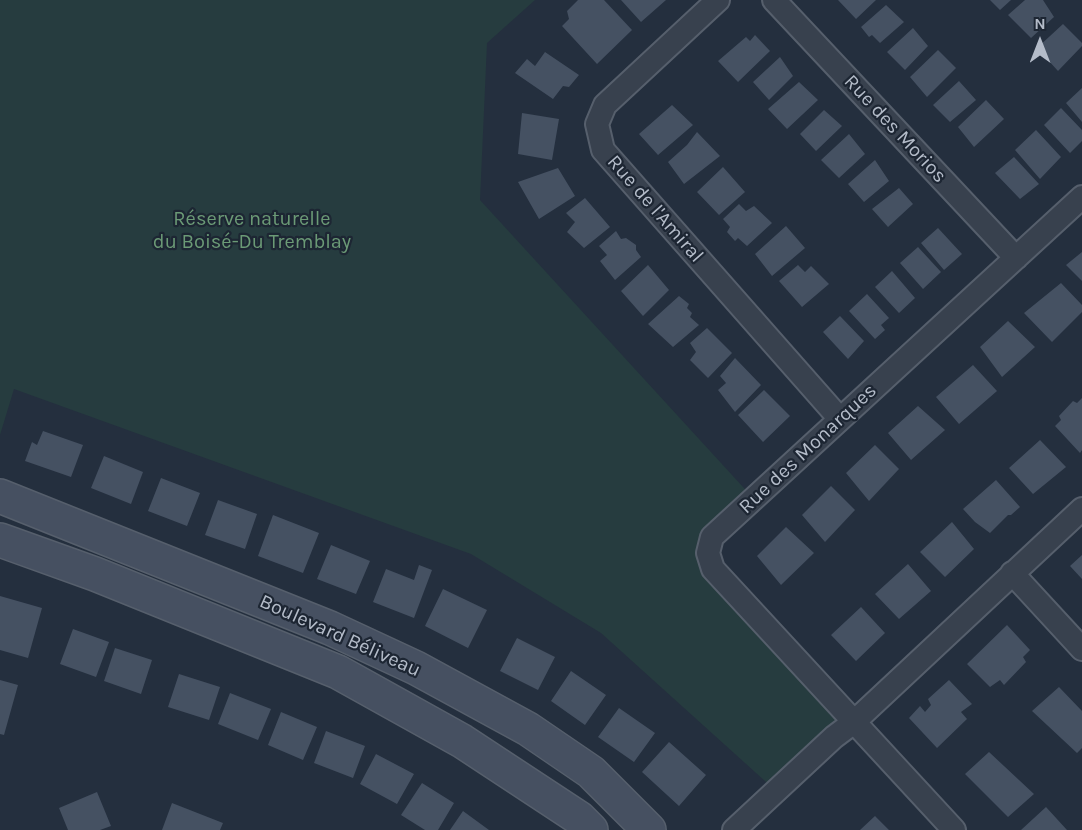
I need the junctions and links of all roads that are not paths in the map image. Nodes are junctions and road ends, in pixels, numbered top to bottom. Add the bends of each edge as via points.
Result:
1 (718, 0) edge
2 (774, 0) edge
3 (1082, 196) edge
4 (1016, 258) junction
5 (840, 419) junction
6 (0, 496) edge
7 (1082, 509) edge
8 (0, 540) edge
9 (1012, 573) junction
10 (1082, 649) edge
11 (854, 722) junction
12 (591, 830) edge
13 (649, 830) edge
14 (734, 830) edge
15 (954, 830) edge

1 - 5 street, Rue de l'Amiral via 605,105 597,124 603,150
2 - 4 street, Rue des Morios
3 - 4 street, Rue des Monarques
4 - 5 street, Rue des Monarques
5 - 11 street, Rue des Monarques via 712,537 708,553 713,569
6 - 13 street, Boulevard Béliveau via 330,628 416,668 528,729 591,772
7 - 9 street
8 - 12 street, Boulevard Béliveau via 338,672 462,741 579,818
9 - 10 street
9 - 11 street
11 - 14 street
11 - 15 street, Rue des Monarques

